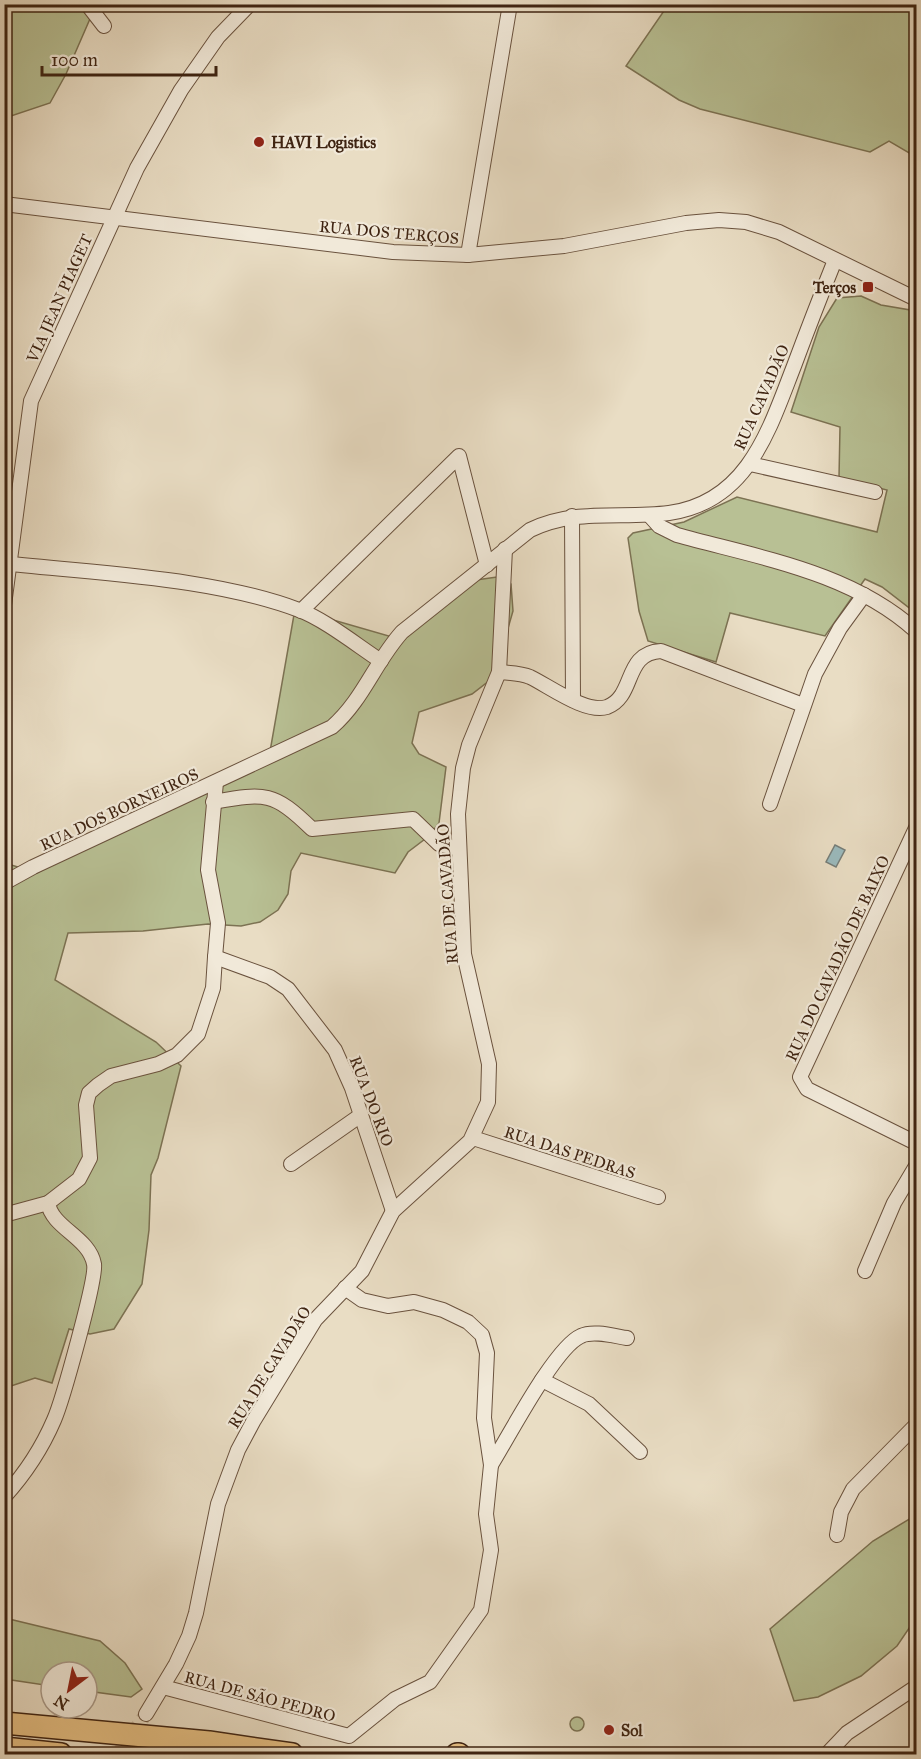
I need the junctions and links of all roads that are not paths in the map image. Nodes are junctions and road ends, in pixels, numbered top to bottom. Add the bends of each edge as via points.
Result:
1 (87, 4) edge
2 (250, 4) edge
3 (510, 4) edge
4 (104, 26) dead end
5 (4, 204) edge
6 (114, 218) junction
7 (468, 255) junction
8 (835, 260) junction
9 (916, 299) edge
10 (750, 464) junction
11 (875, 492) dead end
12 (573, 516) junction
13 (650, 516) junction
14 (506, 549) junction
15 (7, 563) edge
16 (487, 565) junction
17 (864, 595) junction
18 (4, 605) edge
19 (301, 610) junction
20 (916, 631) edge
21 (381, 661) junction
22 (499, 672) junction
23 (573, 700) junction
24 (802, 705) junction
25 (216, 782) junction
26 (213, 802) junction
27 (770, 804) dead end
28 (916, 828) edge
29 (459, 849) junction
30 (4, 883) edge
31 (215, 957) junction
32 (362, 1115) junction
33 (473, 1137) junction
34 (916, 1143) edge
35 (291, 1164) dead end
36 (916, 1166) edge
37 (658, 1197) dead end
38 (48, 1203) junction
39 (393, 1211) junction
40 (4, 1215) edge
41 (865, 1271) dead end
42 (345, 1288) junction
43 (627, 1338) dead end
44 (542, 1380) junction
45 (916, 1425) edge
46 (640, 1452) dead end
47 (491, 1465) junction
48 (4, 1497) edge
49 (837, 1535) dead end
50 (163, 1687) junction
51 (916, 1687) edge
52 (146, 1714) tunnel mouth
53 (4, 1723) edge
54 (4, 1748) edge
55 (61, 1755) edge
56 (292, 1755) edge
57 (826, 1755) edge

1 - 4 street
2 - 6 street, VIA JEAN PIAGET via 218,37 181,90
3 - 7 street
5 - 6 street, RUA DOS TERÇOS
6 - 7 street, RUA DOS TERÇOS via 393,252
6 - 15 street, VIA JEAN PIAGET via 31,401
7 - 8 street, RUA DOS TERÇOS via 564,246 719,220 746,222 779,232
8 - 9 street, RUA DOS TERÇOS
8 - 10 street, RUA CAVADÃO via 774,416
10 - 11 street
10 - 13 street, RUA CAVADÃO via 708,501
12 - 13 street, RUA CAVADÃO
12 - 14 street, RUA CAVADÃO via 545,522
12 - 23 street
13 - 17 street via 677,535 808,571
14 - 16 street, RUA CAVADÃO
14 - 22 street, RUA DE CAVADÃO
15 - 18 street, VIA JEAN PIAGET
15 - 19 street via 217,589
16 - 19 street via 459,456
16 - 21 street, RUA CAVADÃO via 411,623
17 - 20 street
17 - 24 street via 823,658
19 - 21 street
21 - 25 street, RUA DOS BORNEIROS via 355,704 332,727
22 - 23 street via 528,676
22 - 29 street, RUA DE CAVADÃO via 463,768
23 - 24 street via 593,708 606,707 622,694 640,659 661,651
24 - 27 street
25 - 26 street
25 - 30 street, RUA DOS BORNEIROS
26 - 29 street via 271,797 312,829 413,819 439,844
26 - 31 street via 208,870 218,923
28 - 34 street, RUA DO CAVADÃO DE BAIXO via 800,1077 807,1089
29 - 33 street, RUA DE CAVADÃO via 464,954 490,1083 488,1102
31 - 32 street, RUA DO RIO via 270,977 288,989 335,1050
31 - 38 street via 213,988 198,1034 177,1055 111,1076 89,1093 86,1105 90,1158 79,1179
32 - 35 street
32 - 39 street, RUA DO RIO
33 - 37 street, RUA DAS PEDRAS
33 - 39 street, RUA DE CAVADÃO
36 - 41 street via 894,1203
38 - 40 street
38 - 48 street via 50,1213 89,1251 95,1264 55,1419 18,1482
39 - 42 street, RUA DE CAVADÃO via 362,1271
42 - 47 street via 362,1300 379,1304 414,1302 443,1310 468,1322 482,1335 487,1353 484,1418
42 - 50 street, RUA DE CAVADÃO via 305,1335 238,1450 218,1504 189,1636
43 - 44 street via 582,1335
44 - 46 street via 589,1404
44 - 47 street
45 - 49 street via 853,1489 841,1512
47 - 50 street, RUA DE SÃO PEDRO via 486,1514 491,1550 481,1610 430,1682 395,1699 349,1736
50 - 52 street, RUA DE CAVADÃO
51 - 57 street via 847,1732
53 - 56 highway via 209,1742
54 - 55 highway

